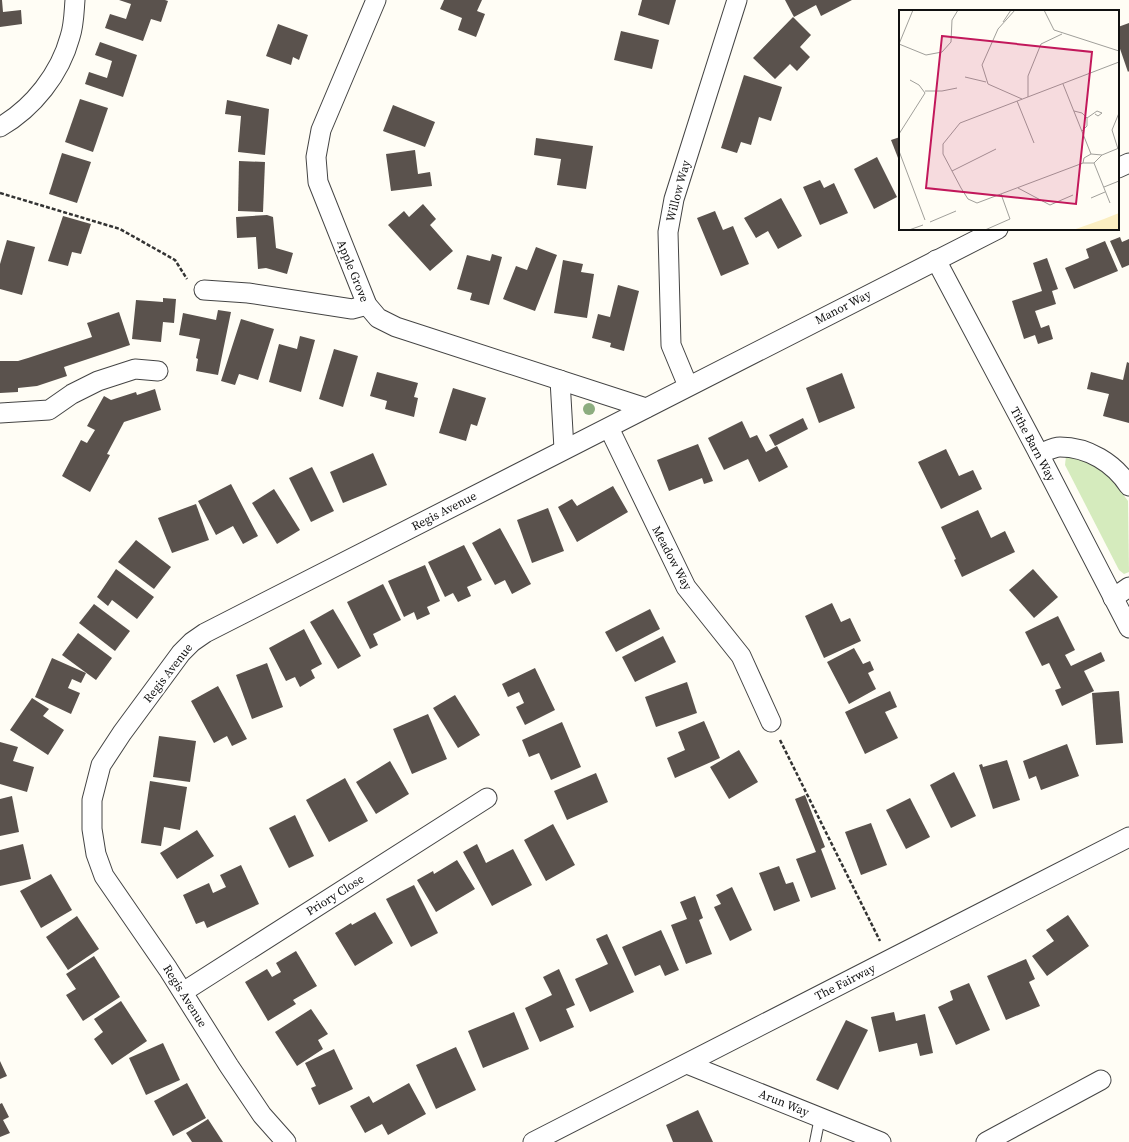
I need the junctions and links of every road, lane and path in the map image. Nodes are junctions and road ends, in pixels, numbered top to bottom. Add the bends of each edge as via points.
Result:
1 (75, 0) edge
2 (376, 0) edge
3 (737, 0) edge
4 (0, 127) edge
5 (1129, 163) edge
6 (1119, 168) edge
7 (0, 193) edge
8 (996, 230) edge
9 (176, 260) dead end
10 (936, 260) junction
11 (204, 290) dead end
12 (367, 305) junction
13 (158, 371) dead end
14 (560, 380) junction
15 (688, 386) junction
16 (646, 408) junction
17 (0, 413) edge
18 (609, 428) junction
19 (564, 449) junction
20 (1039, 454) junction
21 (1129, 486) edge
22 (1129, 587) edge
23 (1113, 598) junction
24 (1129, 628) edge
25 (771, 722) joint
26 (488, 798) dead end
27 (1129, 837) edge
28 (890, 959) junction
29 (183, 992) junction
30 (687, 1064) junction
31 (1101, 1080) dead end
32 (820, 1117) junction
33 (565, 1134) edge
34 (877, 1141) edge
35 (286, 1142) edge
36 (533, 1142) edge
37 (815, 1142) edge
38 (986, 1142) edge

1 - 4 street via 70,36 54,75 15,119
2 - 12 street, Apple Grove via 321,130 316,157 318,182
3 - 15 street, Willow Way via 674,199 668,232 671,346
5 - 6 street
7 - 9 path via 120,229
8 - 10 street, Manor Way
10 - 15 street, Manor Way
10 - 20 street, Tithe Barn Way
11 - 12 street via 248,293 352,309
12 - 14 street, Apple Grove via 378,318 396,328
13 - 17 street via 135,369 98,381 72,394 49,410
14 - 16 street, Apple Grove
14 - 19 street
15 - 16 street, Regis Avenue
16 - 18 street, Regis Avenue
18 - 19 street, Regis Avenue
18 - 25 street, Meadow Way via 686,587 741,656
19 - 29 street, Regis Avenue via 205,633 182,653 122,733 100,765 92,800 92,829 96,854 104,876
20 - 21 street via 1059,447 1082,450 1102,459
20 - 23 street, Tithe Barn Way
22 - 23 street
23 - 24 street, Tithe Barn Way
25 - 28 path
26 - 29 street, Priory Close
27 - 28 street, The Fairway
28 - 30 street, The Fairway
29 - 35 street, Regis Avenue via 258,1109
30 - 32 street, Arun Way
30 - 33 street, The Fairway
31 - 38 street
32 - 34 street, Arun Way
32 - 37 lane
33 - 36 street

